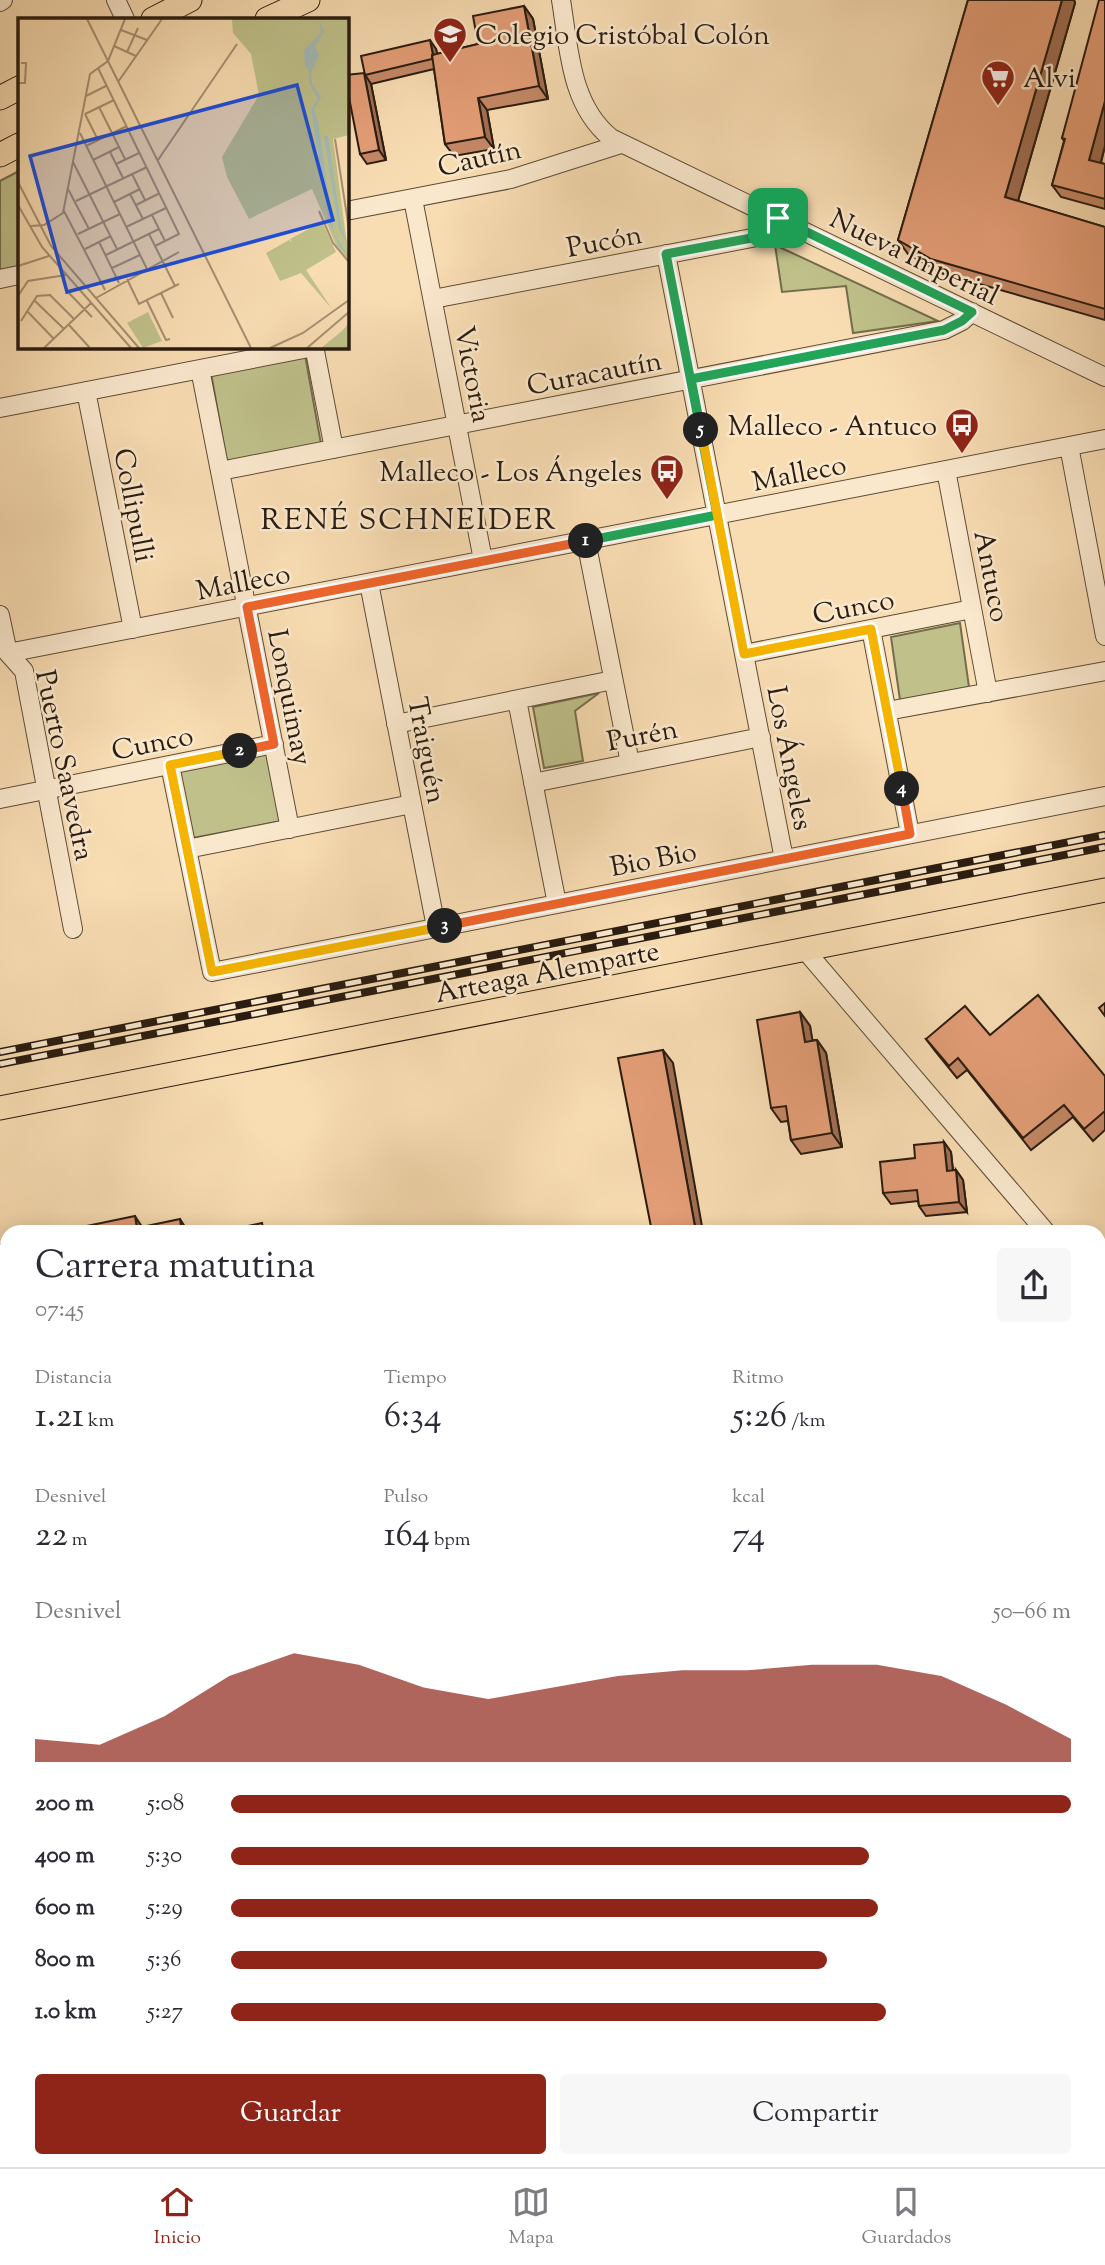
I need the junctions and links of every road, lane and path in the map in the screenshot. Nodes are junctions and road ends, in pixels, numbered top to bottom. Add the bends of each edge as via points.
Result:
1 (116, 0) edge
2 (190, 0) edge
3 (308, 0) edge
4 (561, 0) edge
5 (125, 18) edge
6 (155, 18) edge
7 (269, 18) edge
8 (18, 89) edge
9 (0, 98) edge
10 (621, 144) junction
11 (18, 146) edge
12 (0, 155) edge
13 (413, 198) junction
14 (348, 212) edge
15 (778, 218) junction
16 (666, 254) junction
17 (18, 275) edge
18 (0, 279) edge
19 (433, 299) junction
20 (972, 312) junction
21 (309, 348) edge
22 (314, 348) edge
23 (200, 369) junction
24 (1105, 377) edge
25 (691, 379) junction
26 (86, 391) junction
27 (0, 408) edge
28 (457, 425) junction
29 (1105, 439) edge
30 (1069, 446) junction
31 (334, 449) junction
32 (946, 470) junction
33 (220, 471) junction
34 (717, 515) junction
35 (586, 541) junction
36 (1096, 543) edge
37 (484, 561) junction
38 (369, 583) junction
39 (247, 607) junction
40 (972, 609) junction
41 (0, 615) edge
42 (133, 629) junction
43 (871, 629) junction
44 (1105, 636) edge
45 (8, 653) junction
46 (744, 654) junction
47 (1105, 671) edge
48 (613, 680) junction
49 (988, 693) junction
50 (517, 700) junction
51 (887, 711) junction
52 (396, 724) junction
53 (761, 737) junction
54 (274, 744) junction
55 (630, 763) junction
56 (170, 765) junction
57 (533, 783) junction
58 (46, 790) junction
59 (1105, 796) edge
60 (0, 799) edge
61 (412, 804) junction
62 (290, 828) junction
63 (910, 834) junction
64 (187, 849) junction
65 (784, 859) junction
66 (1105, 890) edge
67 (557, 904) junction
68 (436, 928) junction
69 (74, 929) dead end
70 (804, 949) junction
71 (0, 1108) edge
72 (1040, 1225) edge

1 - 5 street
2 - 6 main road
3 - 7 main road
4 - 10 street, Nueva Imperial via 584,106 603,131
8 - 9 main road
10 - 13 street, Cautín via 511,179
10 - 15 street, Nueva Imperial
11 - 12 main road
13 - 14 street, Cautín
13 - 19 street, Victoria
15 - 16 street, Pucón via 757,237
15 - 20 street, Nueva Imperial
16 - 19 street, Pucón
16 - 25 street, Los Ángeles
17 - 18 street
19 - 28 street, Victoria
20 - 24 street, Nueva Imperial
20 - 25 street, Curacautín via 944,330
21 - 23 street
22 - 31 street
23 - 26 street
23 - 33 street, Lonquimay
25 - 28 street, Curacautín
25 - 34 street, Los Ángeles
26 - 27 street
26 - 42 street, Collipulli
28 - 31 street, Curacautín
28 - 37 street, Victoria
29 - 30 street, Malleco
30 - 32 street, Malleco
30 - 36 street
31 - 33 street, Curacautín
32 - 34 street, Malleco
32 - 40 street, Antuco
33 - 39 street, Lonquimay
34 - 35 street, Malleco
34 - 46 street, Los Ángeles
35 - 37 street, Malleco
35 - 48 street
36 - 44 street
37 - 38 street, Malleco
38 - 39 street, Malleco
38 - 52 street, Traiguén
39 - 42 street, Malleco
39 - 54 street, Lonquimay
40 - 43 street, Cunco
40 - 49 street, Antuco
41 - 45 street, Puerto Saavedra
42 - 45 street, Malleco
43 - 46 street, Cunco
43 - 51 street
45 - 58 street, Puerto Saavedra via 24,671
46 - 53 street, Los Ángeles
47 - 49 street
48 - 50 street
48 - 55 street
49 - 51 street
50 - 52 street
50 - 57 street
51 - 63 street
52 - 61 street, Traiguén
53 - 55 street, Purén
53 - 65 street, Los Ángeles
54 - 56 street, Cunco
54 - 62 street, Lonquimay
55 - 57 street, Purén
56 - 58 street, Cunco
56 - 64 street
57 - 67 street
58 - 60 street, Cunco
58 - 69 street, Puerto Saavedra
59 - 63 street, Bio Bio
61 - 62 street
61 - 68 street, Traiguén
62 - 64 street
63 - 65 street, Bio Bio
64 - 68 street, Bio Bio via 212,972
65 - 67 street, Bio Bio
66 - 70 main road, Arteaga Alemparte
67 - 68 street, Bio Bio
70 - 71 main road, Arteaga Alemparte
70 - 72 street

